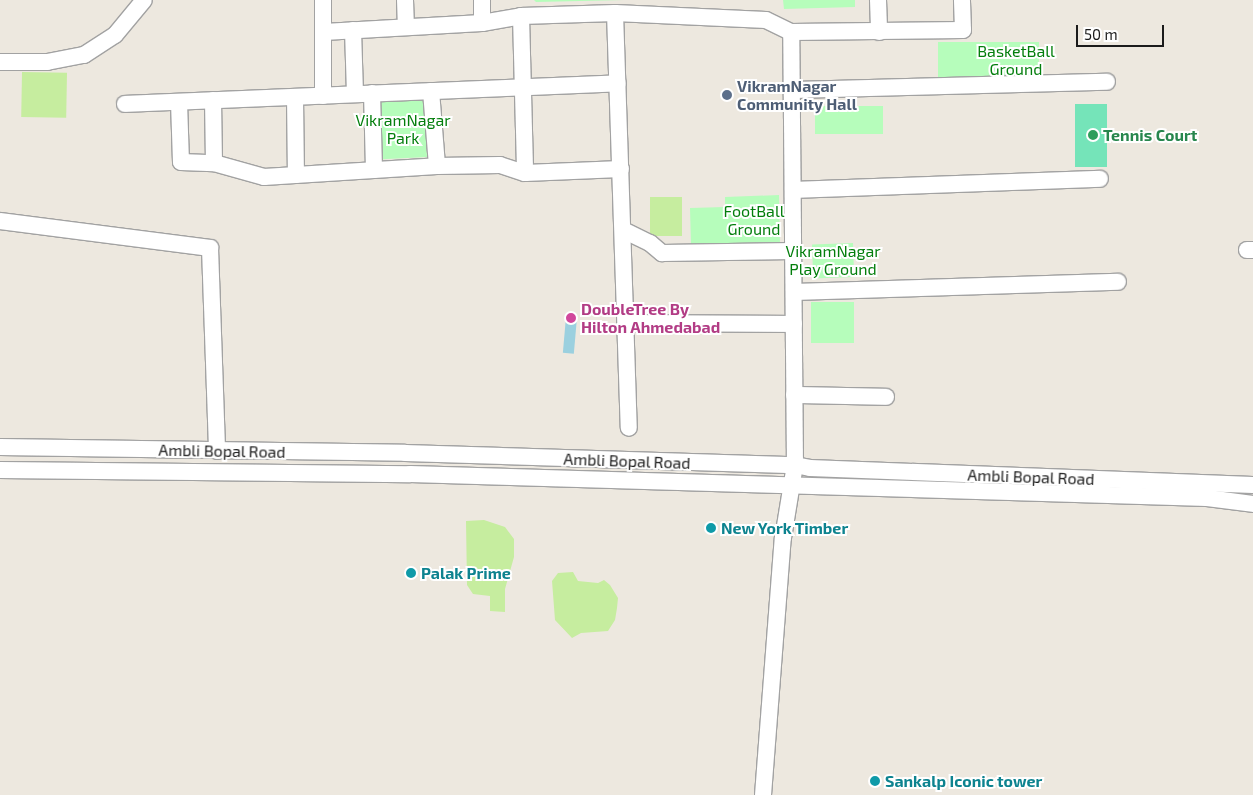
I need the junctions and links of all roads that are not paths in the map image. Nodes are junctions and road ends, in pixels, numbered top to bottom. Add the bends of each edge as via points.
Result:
1 (144, 0) edge
2 (323, 0) edge
3 (405, 0) edge
4 (482, 0) edge
5 (878, 0) edge
6 (962, 0) edge
7 (616, 13) junction
8 (521, 16) junction
9 (482, 23) junction
10 (406, 27) junction
11 (353, 30) junction
12 (324, 32) junction
13 (791, 32) junction
14 (879, 32) junction
15 (0, 62) edge
16 (1106, 82) dead end
17 (618, 83) junction
18 (523, 86) junction
19 (792, 90) junction
20 (431, 91) junction
21 (363, 94) junction
22 (323, 96) junction
23 (295, 97) junction
24 (213, 100) junction
25 (179, 102) junction
26 (125, 104) dead end
27 (214, 163) junction
28 (437, 166) junction
29 (374, 170) junction
30 (621, 170) junction
31 (525, 173) junction
32 (296, 175) junction
33 (1100, 179) dead end
34 (793, 190) junction
35 (0, 221) edge
36 (622, 230) junction
37 (794, 251) junction
38 (1118, 282) dead end
39 (794, 292) junction
40 (626, 323) junction
41 (794, 324) junction
42 (794, 395) junction
43 (886, 397) dead end
44 (629, 428) dead end
45 (0, 448) edge
46 (217, 450) junction
47 (795, 464) junction
48 (0, 470) edge
49 (1253, 485) edge
50 (789, 486) junction
51 (1253, 504) edge
52 (763, 795) edge

1 - 15 street via 114,35 84,55 47,62
2 - 12 street
3 - 10 street
4 - 9 street
5 - 14 street
6 - 14 street via 963,30
7 - 8 street
7 - 13 street via 766,20
7 - 17 street
8 - 9 street
8 - 18 street
9 - 10 street
10 - 11 street
11 - 12 street
11 - 21 street
12 - 22 street
13 - 14 street
13 - 19 street
16 - 19 street
17 - 18 street
17 - 30 street
18 - 20 street
18 - 31 street
19 - 34 street
20 - 21 street
20 - 28 street
21 - 22 street
21 - 29 street
22 - 23 street
23 - 24 street
23 - 32 street
24 - 25 street
24 - 27 street
25 - 26 street
25 - 27 street via 181,162
27 - 32 street via 264,177
28 - 29 street
28 - 31 street via 500,165
29 - 32 street
30 - 31 street
30 - 36 street
33 - 34 street
34 - 37 street
35 - 46 street via 210,248
36 - 37 street via 650,243 662,254
36 - 40 street
37 - 39 street
38 - 39 street
39 - 41 street
40 - 41 street
40 - 44 street
41 - 42 street
42 - 43 street
42 - 47 street
45 - 46 street, Ambli Bopal Road
46 - 47 street, Ambli Bopal Road
47 - 49 street, Ambli Bopal Road via 810,468
47 - 50 street
48 - 50 street, Ambli Bopal Road via 410,474
50 - 51 street, Ambli Bopal Road via 1208,498
50 - 52 street

